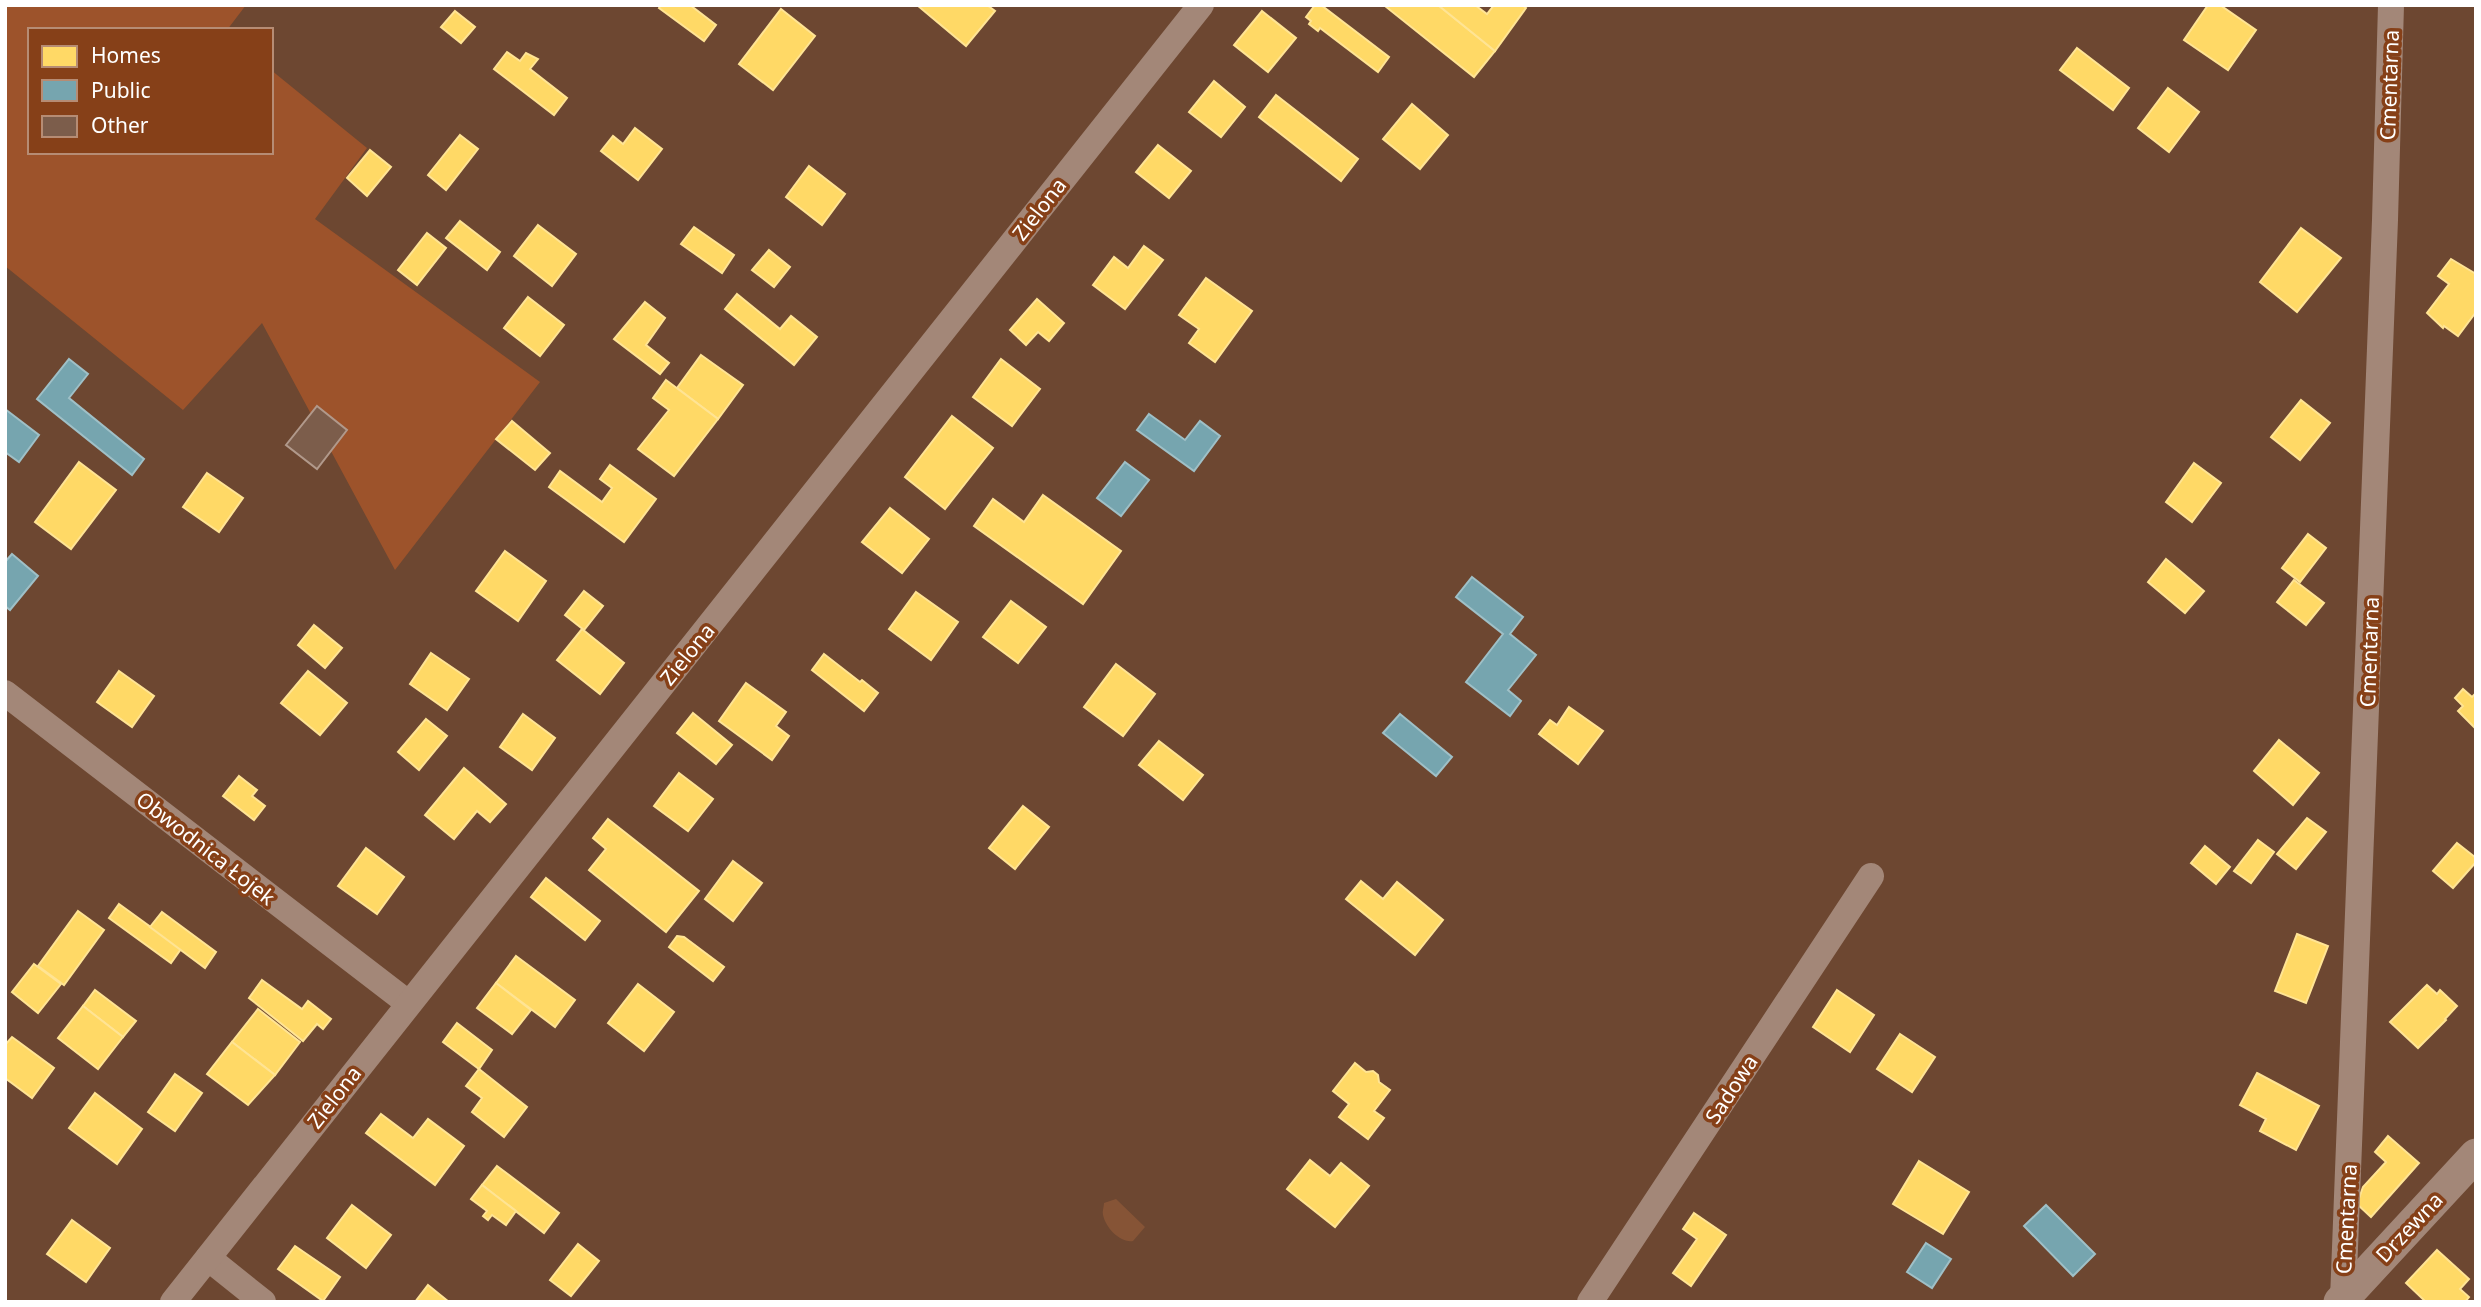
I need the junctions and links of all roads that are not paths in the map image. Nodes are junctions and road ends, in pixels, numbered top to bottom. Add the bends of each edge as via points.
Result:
1 (1201, 5) edge
2 (2391, 5) edge
3 (5, 694) edge
4 (1871, 876) dead end
5 (408, 1003) junction
6 (2476, 1154) edge
7 (208, 1258) junction
8 (2341, 1300) edge
9 (173, 1302) edge
10 (263, 1302) edge
11 (1590, 1302) edge

1 - 5 street, Zielona
2 - 8 street, Cmentarna
3 - 5 street, Obwodnica Łojek
4 - 11 street, Sadowa
5 - 7 street, Zielona
6 - 8 street, Drzewna
7 - 9 street, Zielona
7 - 10 street

